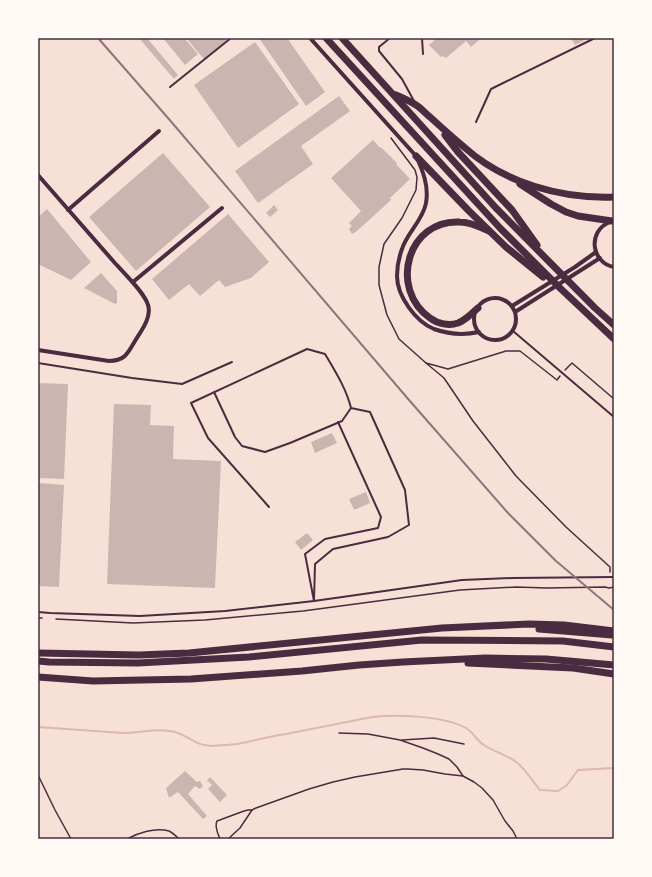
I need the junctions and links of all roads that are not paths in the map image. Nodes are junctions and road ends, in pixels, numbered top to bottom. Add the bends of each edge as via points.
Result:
1 (231, 38) edge
2 (310, 38) edge
3 (326, 38) edge
4 (342, 38) edge
5 (390, 38) edge
6 (422, 38) edge
7 (595, 38) edge
8 (423, 54) dead end
9 (170, 87) dead end
10 (393, 94) junction
11 (417, 105) junction
12 (435, 121) junction
13 (476, 122) dead end
14 (159, 131) dead end
15 (416, 156) junction
16 (38, 175) edge
17 (507, 176) junction
18 (614, 197) edge
19 (222, 208) dead end
20 (68, 210) junction
21 (613, 221) edge
22 (489, 231) junction
23 (596, 252) junction
24 (546, 258) junction
25 (600, 258) junction
26 (614, 267) edge
27 (133, 282) junction
28 (561, 290) junction
29 (512, 306) junction
30 (478, 308) junction
31 (515, 312) junction
32 (614, 325) edge
33 (513, 331) junction
34 (479, 332) junction
35 (614, 339) edge
36 (38, 350) edge
37 (232, 362) dead end
38 (38, 363) edge
39 (214, 392) junction
40 (351, 408) junction
41 (614, 416) edge
42 (338, 422) junction
43 (269, 507) dead end
44 (614, 577) edge
45 (314, 601) junction
46 (38, 612) edge
47 (442, 628) junction
48 (614, 631) edge
49 (614, 636) edge
50 (614, 647) edge
51 (38, 653) edge
52 (38, 661) edge
53 (424, 661) junction
54 (614, 665) edge
55 (614, 674) edge
56 (38, 677) edge

1 - 9 lane
2 - 15 street
3 - 28 highway via 494,222
4 - 10 highway
5 - 11 lane via 379,47 379,51 402,79
6 - 8 lane
7 - 13 lane via 491,89
10 - 11 highway
10 - 24 highway via 495,207
11 - 12 highway
12 - 17 highway via 480,161
12 - 24 highway via 458,152 512,210
14 - 20 street
15 - 22 highway
15 - 34 street via 427,192 420,219 402,247 397,277 400,291 415,315 432,328 458,334
16 - 20 street
17 - 18 highway via 555,192 577,196
17 - 21 highway via 566,212
19 - 27 street
20 - 27 street
21 - 23 street via 597,233 594,242
22 - 28 highway
22 - 30 highway via 474,224 461,222 450,222 436,227 418,240 409,259 407,271 413,299 432,320 450,325 459,322
23 - 25 street
23 - 29 street
24 - 32 highway
25 - 26 street
25 - 31 street
27 - 36 street via 150,310 148,319 129,352 120,360 109,361
28 - 35 highway
29 - 30 street via 503,300 492,299
29 - 31 street
30 - 34 street via 474,319
31 - 33 street
33 - 34 street via 504,338 495,340 486,338
33 - 41 lane
37 - 38 lane via 182,384
39 - 40 lane via 307,350 325,354 335,370
39 - 42 lane via 235,438 242,446 265,452
39 - 43 lane via 191,403 208,438
40 - 42 lane via 342,421
40 - 45 lane via 370,412 405,490 409,525 388,537 333,549 315,564
42 - 45 lane via 381,517 378,528 325,539 304,554
44 - 45 lane via 462,580
45 - 46 lane via 225,612 140,616
47 - 48 highway via 529,624
47 - 49 highway via 534,628
47 - 51 highway via 189,653
50 - 52 highway via 563,641 422,640 138,663
53 - 54 highway via 546,659
53 - 55 highway via 573,668
53 - 56 highway via 191,679 93,681

